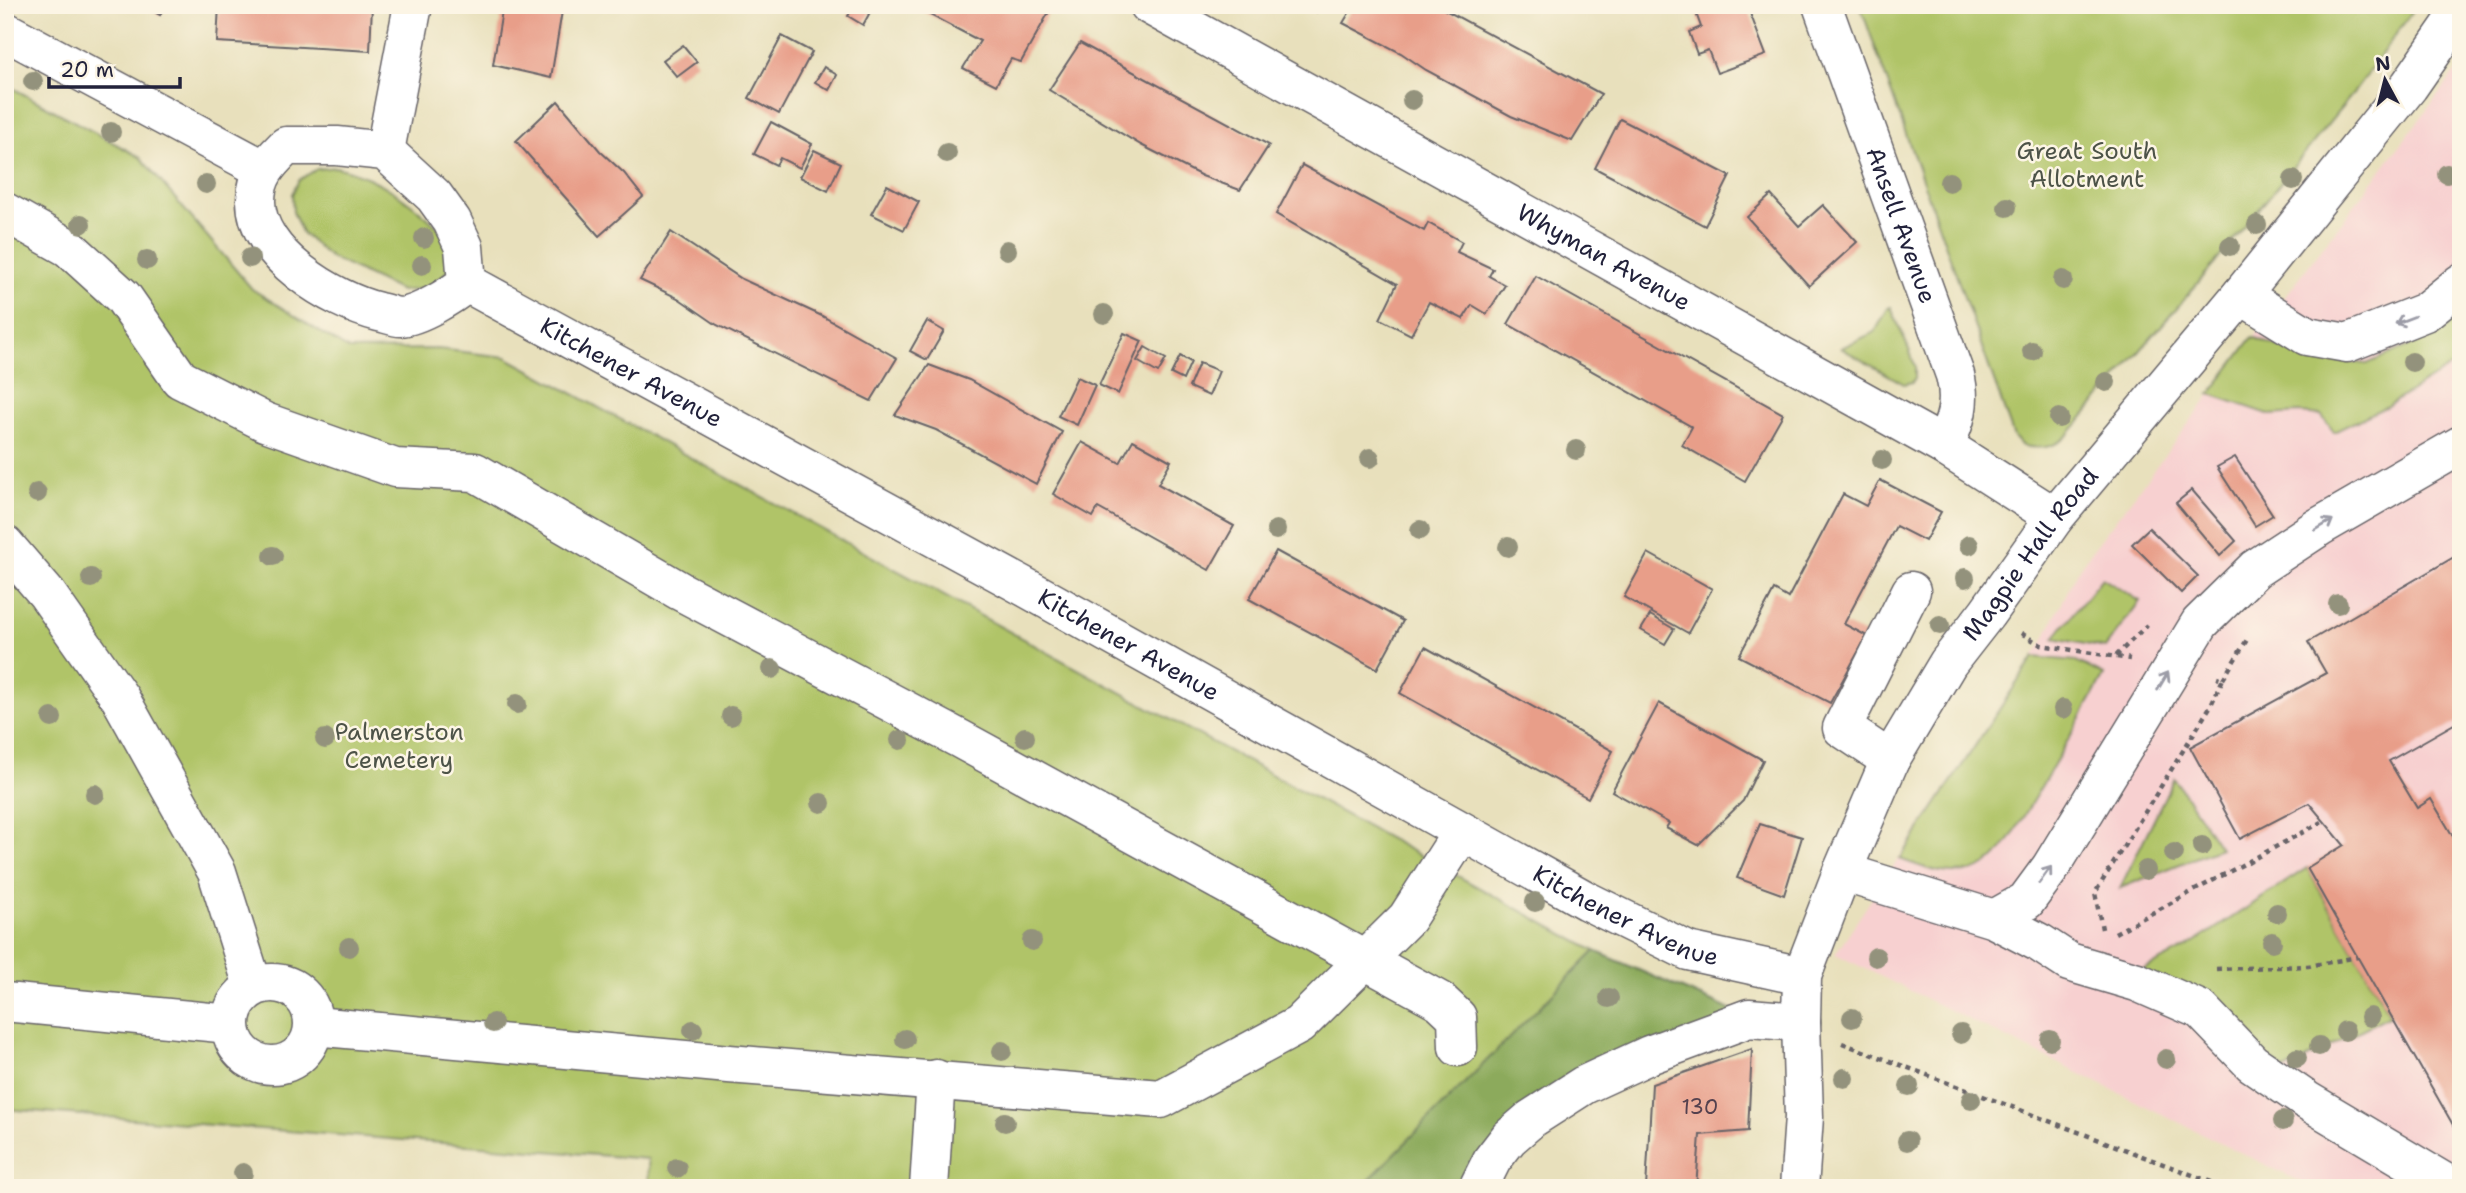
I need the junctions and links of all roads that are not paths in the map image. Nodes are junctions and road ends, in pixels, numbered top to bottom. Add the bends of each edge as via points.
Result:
1 (413, 5) edge
2 (1149, 5) edge
3 (1822, 5) edge
4 (2461, 11) edge
5 (5, 31) edge
6 (384, 151) junction
7 (263, 169) junction
8 (5, 212) edge
9 (467, 283) junction
10 (2461, 283) edge
11 (2241, 295) junction
12 (2461, 445) edge
13 (1944, 446) junction
14 (2055, 517) junction
15 (5, 545) edge
16 (1911, 591) dead end
17 (1890, 760) junction
18 (1462, 832) junction
19 (1842, 872) junction
20 (1994, 919) junction
21 (1366, 960) junction
22 (1802, 976) junction
23 (253, 986) junction
24 (5, 1002) edge
25 (1801, 1022) junction
26 (230, 1024) junction
27 (314, 1026) junction
28 (1458, 1047) dead end
29 (936, 1079) junction
30 (929, 1188) edge
31 (1478, 1188) edge
32 (1800, 1188) edge
33 (2454, 1188) edge

1 - 6 street
2 - 13 street, Whyman Avenue
3 - 13 street, Ansell Avenue via 1955,375 1958,413
4 - 11 street, Magpie Hall Road via 2409,86
5 - 7 street
6 - 7 street via 286,146
6 - 9 street via 434,196 452,221 464,247
7 - 9 street via 256,199 259,225 287,261 316,286 346,302 400,317 450,297
8 - 21 street via 69,248 123,297 180,379 265,422 395,468 475,472 680,591
9 - 18 street, Kitchener Avenue
10 -> 11 street via 2425,313 2347,343 2308,337
11 - 14 street, Magpie Hall Road
20 -> 12 street via 2026,901 2051,867 2200,623 2255,569
13 - 14 street, Whyman Avenue
14 - 17 street, Magpie Hall Road via 1948,663
15 - 23 street via 47,594 120,698 217,872
16 - 17 street via 1842,728
17 - 19 street, Magpie Hall Road
18 - 21 street via 1408,918
18 - 22 street, Kitchener Avenue via 1688,951
19 - 20 street
19 - 22 street, Magpie Hall Road
20 - 33 street via 2068,961 2137,982 2201,1010 2252,1063
21 - 28 street via 1440,1001 1457,1017
21 - 29 street via 1299,1025 1161,1098
22 - 25 street, Magpie Hall Road
23 - 26 street via 242,995
23 - 27 street via 267,982 297,990 308,1001
24 - 26 street
25 - 31 street via 1749,1018 1584,1085 1509,1138
25 - 32 street, Magpie Hall Road via 1804,1117
26 - 27 street via 233,1038 249,1058 276,1065 302,1053
27 - 29 street
29 - 30 street

